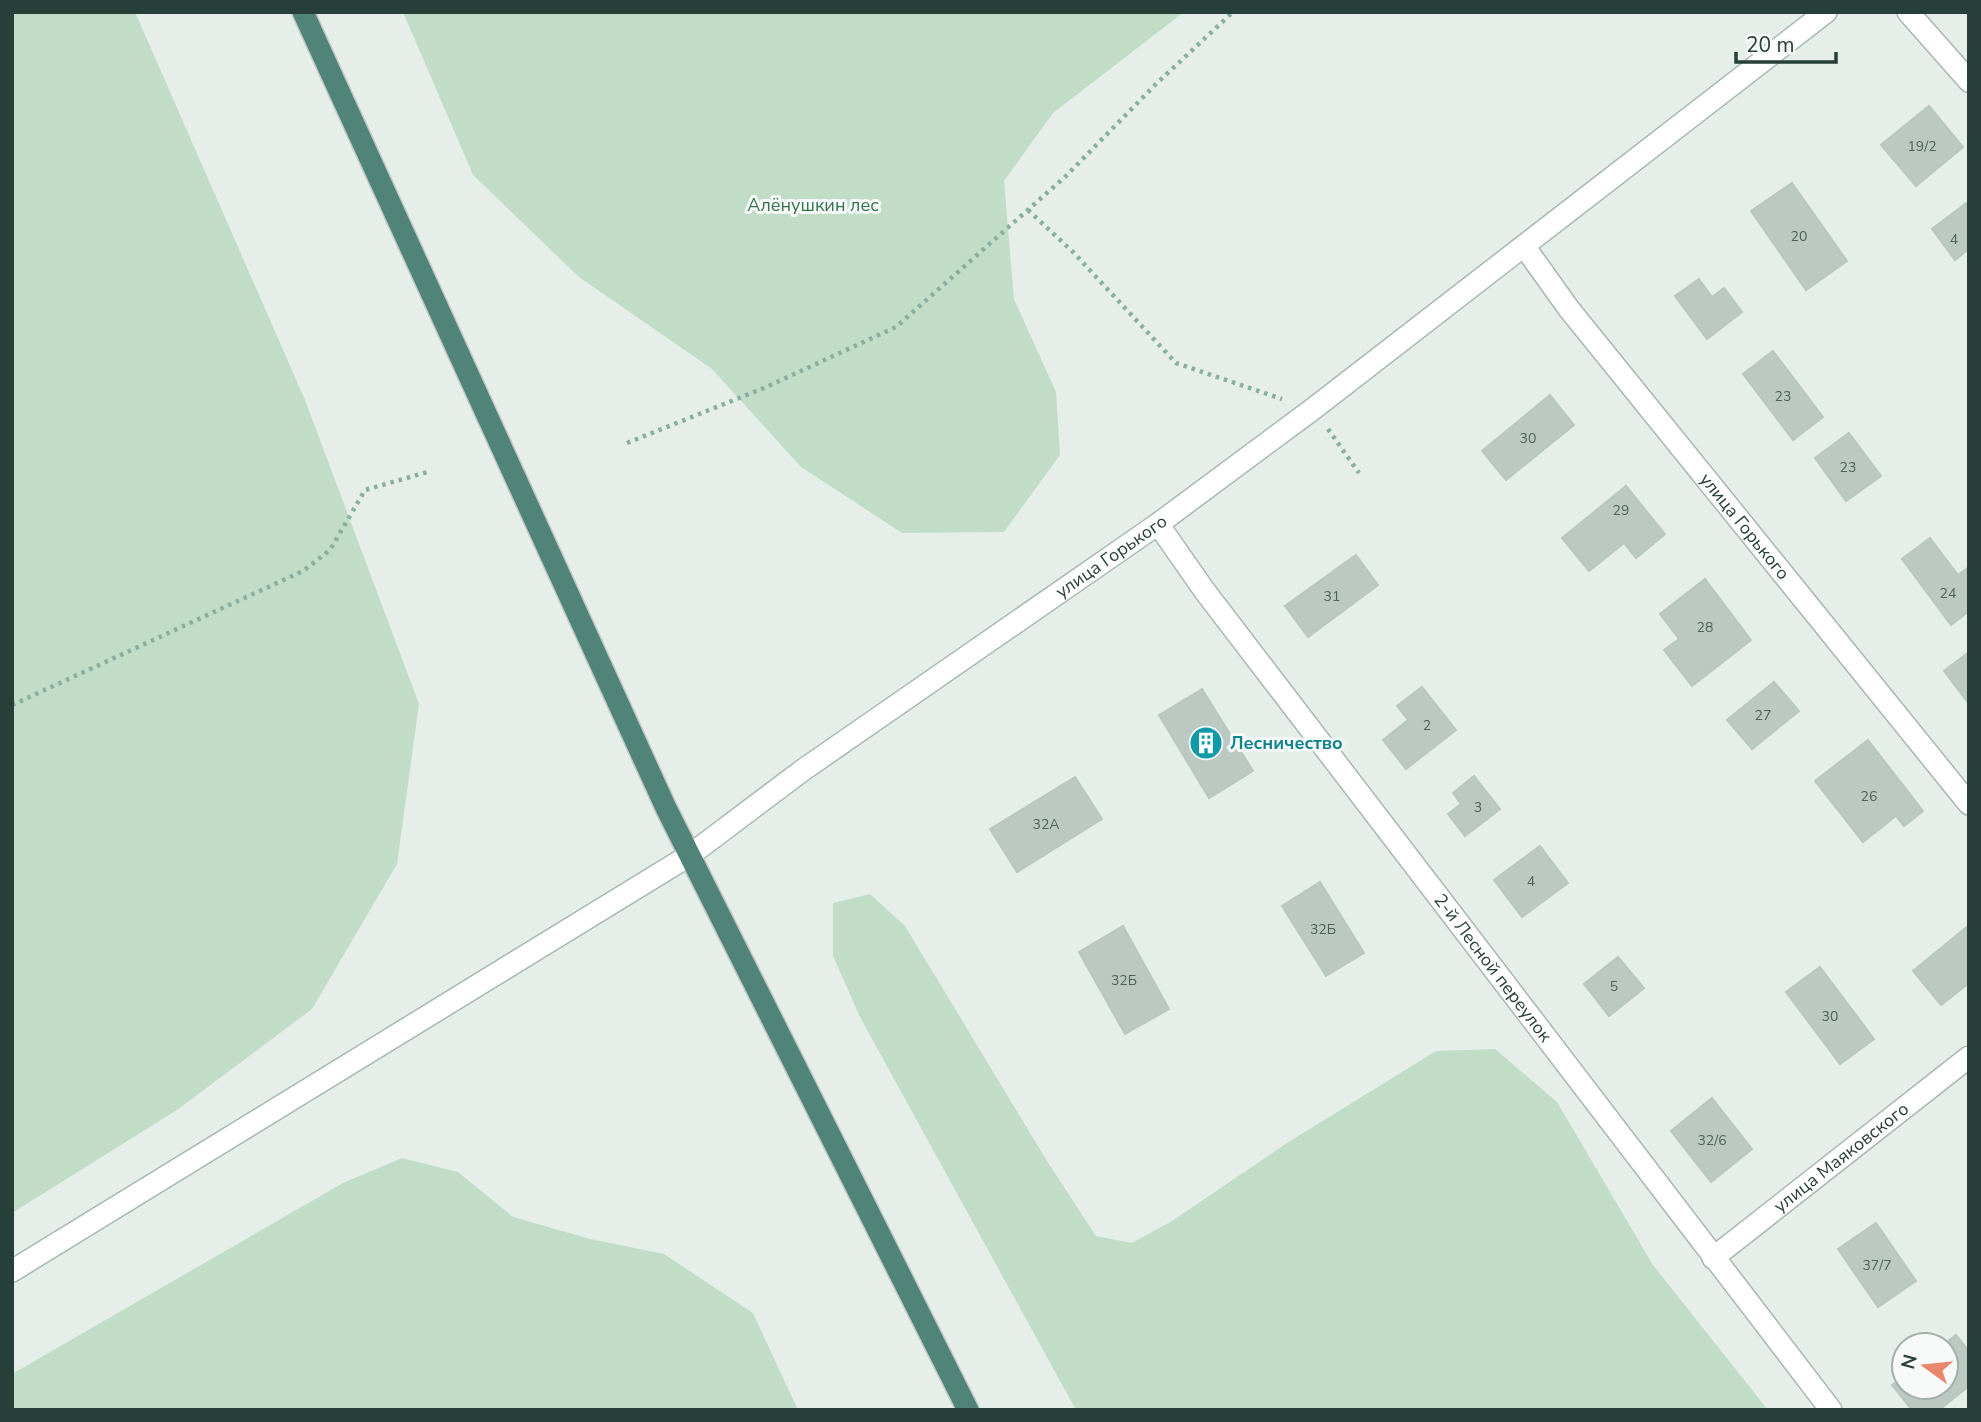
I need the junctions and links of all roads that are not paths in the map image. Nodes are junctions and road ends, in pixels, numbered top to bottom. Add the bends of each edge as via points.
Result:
1 (303, 12) edge
2 (1826, 12) edge
3 (1908, 12) edge
4 (1969, 81) edge
5 (1524, 246) junction
6 (1158, 524) junction
7 (1969, 804) edge
8 (690, 855) junction
9 (1969, 1057) edge
10 (1713, 1258) junction
11 (12, 1271) edge
12 (968, 1410) edge
13 (1831, 1410) edge

1 - 8 highway
2 - 5 street, улица Горького
3 - 4 street
5 - 6 street, улица Горького
5 - 7 street, улица Горького via 1569,309
6 - 8 street, улица Горького via 803,770
6 - 10 street, 2-й Лесной переулок
8 - 11 street, улица Горького
8 - 12 highway
9 - 10 street, улица Маяковского
10 - 13 street, 2-й Лесной переулок

